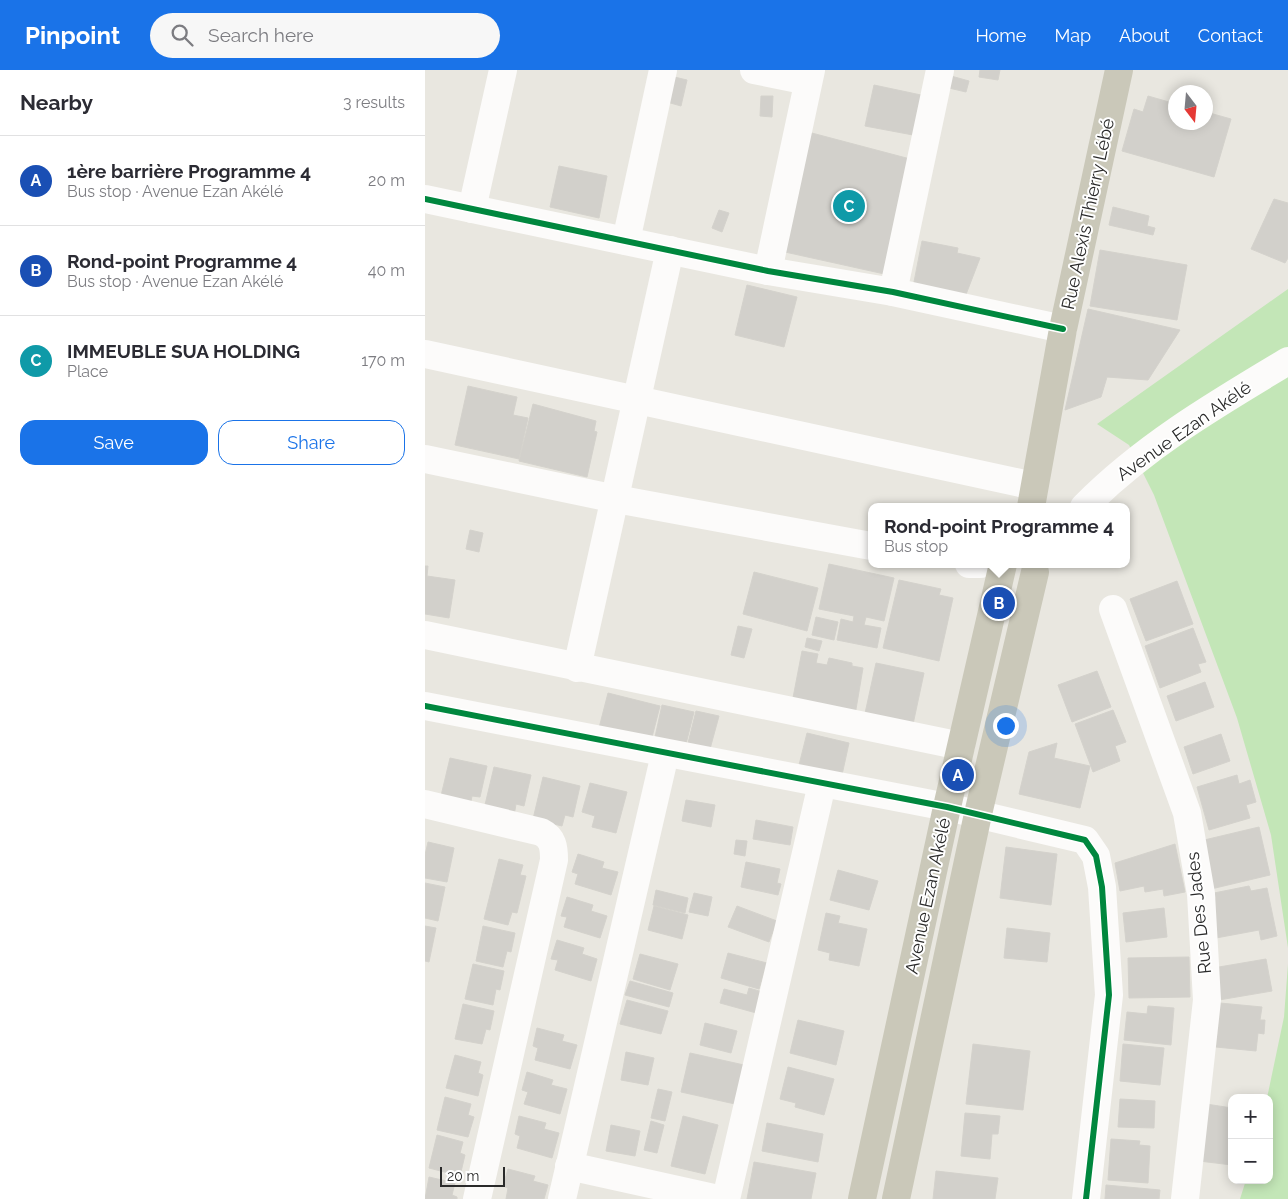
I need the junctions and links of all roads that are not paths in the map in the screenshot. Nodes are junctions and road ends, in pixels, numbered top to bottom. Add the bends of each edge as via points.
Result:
1 (503, 70) edge
2 (663, 70) edge
3 (754, 70) edge
4 (941, 70) edge
5 (1119, 70) edge
6 (810, 76) edge
7 (425, 199) edge
8 (472, 209) junction
9 (626, 241) junction
10 (670, 250) junction
11 (768, 271) junction
12 (893, 292) junction
13 (1063, 329) junction
14 (425, 354) edge
15 (1288, 361) edge
16 (638, 399) junction
17 (425, 460) edge
18 (1033, 496) edge
19 (616, 499) junction
20 (1088, 503) edge
21 (868, 545) edge
22 (1002, 568) edge
23 (1035, 568) edge
24 (1113, 609) dead end
25 (425, 635) edge
26 (577, 668) junction
27 (426, 713) edge
28 (961, 746) junction
29 (665, 754) junction
30 (821, 784) junction
31 (425, 804) edge
32 (947, 807) junction
33 (978, 814) junction
34 (569, 1166) junction
35 (477, 1199) edge
36 (562, 1199) edge
37 (718, 1199) edge
38 (726, 1199) edge
39 (862, 1199) edge
40 (896, 1199) edge
41 (1086, 1199) edge
42 (1185, 1199) edge

1 - 8 street
2 - 9 street
3 - 6 street
4 - 12 street
5 - 13 main road, Rue Alexis Thierry Lébé
6 - 11 street
7 - 8 street
8 - 9 street
9 - 10 street
10 - 11 street
10 - 16 street
11 - 12 street
12 - 13 street
13 - 18 main road, Rue Alexis Thierry Lébé
14 - 16 street
15 - 20 street, Avenue Ezan Akélé via 1207,410 1150,450
16 - 18 street
16 - 19 street
17 - 19 street
19 - 21 street
19 - 26 street
22 - 28 main road, Avenue Ezan Akélé
23 - 33 main road, Avenue Ezan Akélé
24 - 42 street, Rue Des Jades via 1187,813 1201,894 1207,1000
25 - 26 street
26 - 28 street
27 - 29 street
28 - 32 main road, Avenue Ezan Akélé
29 - 30 street
29 - 34 street
30 - 32 street
30 - 38 street
31 - 35 street via 541,832 552,842 554,850
32 - 33 street
32 - 39 main road, Avenue Ezan Akélé
33 - 40 main road, Avenue Ezan Akélé
33 - 41 street via 1085,840 1096,856 1103,887 1109,995
34 - 36 street
34 - 37 street

